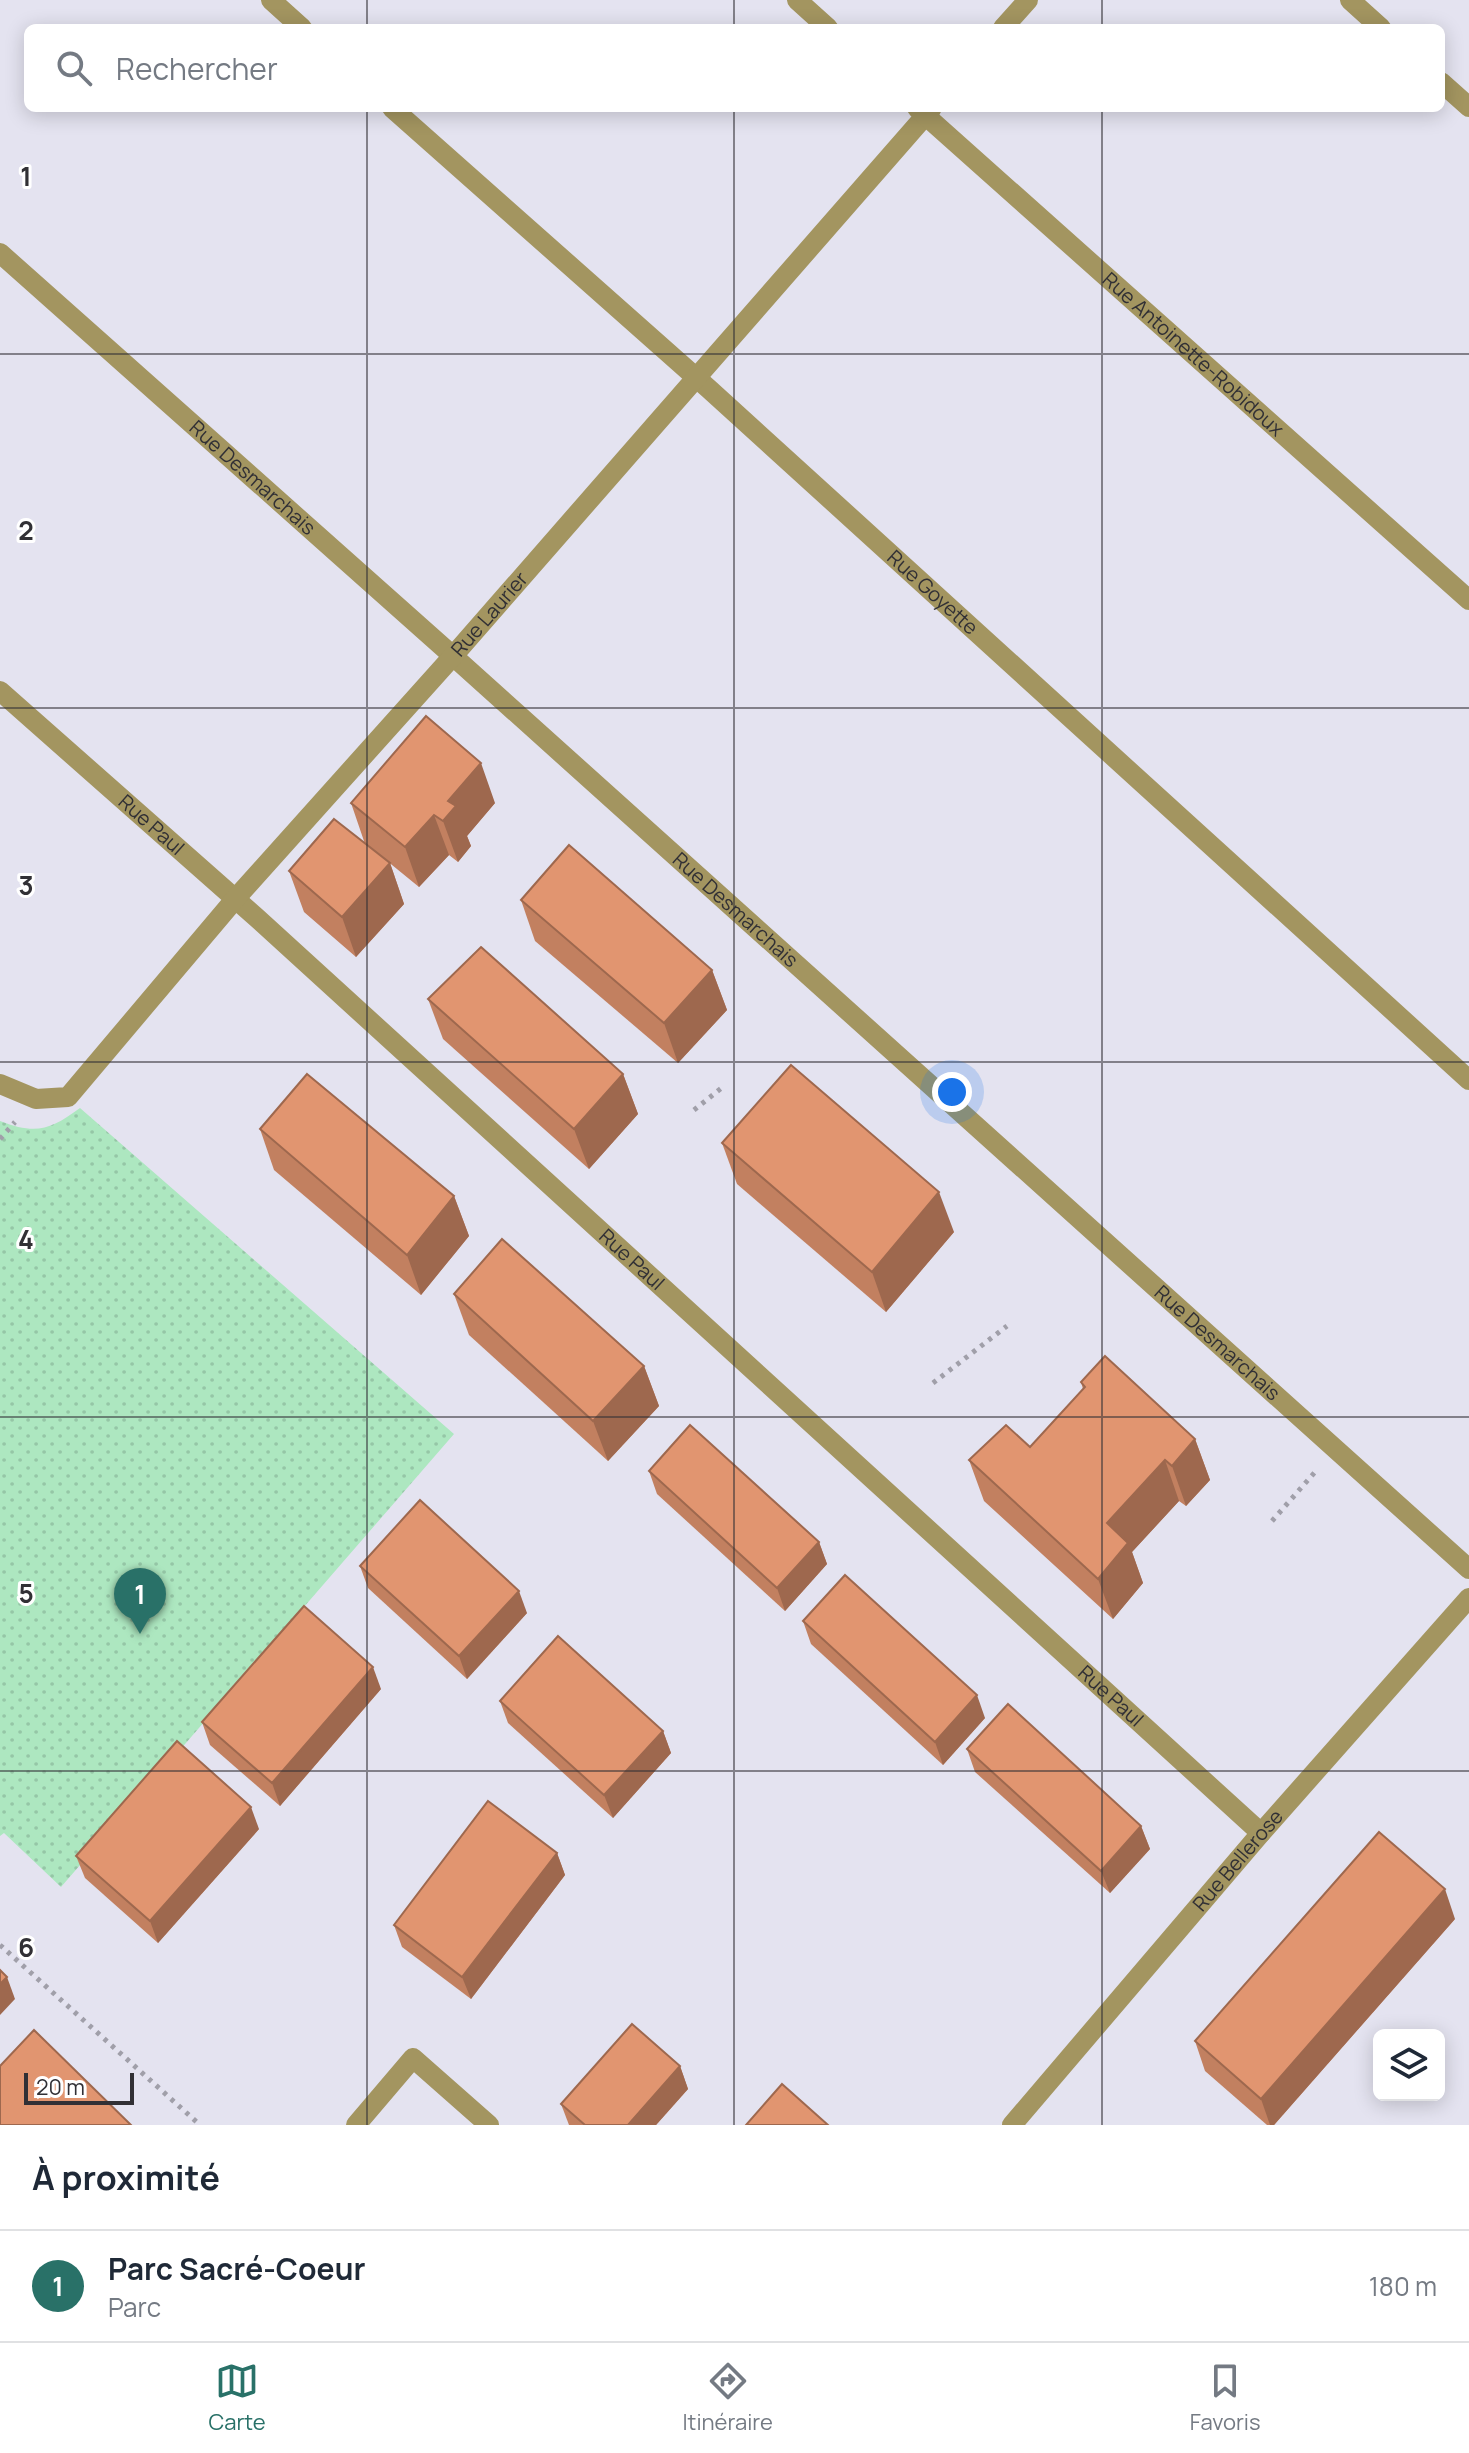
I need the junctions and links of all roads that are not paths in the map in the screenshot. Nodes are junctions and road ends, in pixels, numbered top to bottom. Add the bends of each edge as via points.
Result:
1 (271, 0) edge
2 (797, 0) edge
3 (1028, 0) edge
4 (1350, 0) edge
5 (298, 24) edge
6 (824, 24) edge
7 (1007, 24) edge
8 (1377, 24) edge
9 (1445, 86) edge
10 (1469, 107) edge
11 (397, 112) edge
12 (924, 112) edge
13 (926, 112) edge
14 (0, 253) edge
15 (695, 377) junction
16 (1469, 600) edge
17 (453, 656) junction
18 (0, 691) edge
19 (236, 898) junction
20 (1469, 1080) edge
21 (0, 1084) edge
22 (1469, 1569) edge
23 (1469, 1598) edge
24 (1261, 1833) junction
25 (356, 2125) edge
26 (489, 2125) edge
27 (1012, 2125) edge

1 - 5 street
2 - 6 street
3 - 7 street
4 - 8 street
9 - 10 street
11 - 15 street, Rue Goyette
12 - 15 street, Rue Laurier
13 - 16 street, Rue Antoinette-Robidoux
14 - 17 street, Rue Desmarchais
15 - 17 street, Rue Laurier
15 - 20 street, Rue Goyette
17 - 19 street, Rue Laurier
17 - 22 street, Rue Desmarchais
18 - 19 street, Rue Paul
19 - 21 street, Rue Laurier via 68,1097 36,1099
19 - 24 street, Rue Paul
23 - 24 street, Rue Bellerose
24 - 27 street, Rue Bellerose
25 - 26 street via 413,2058

